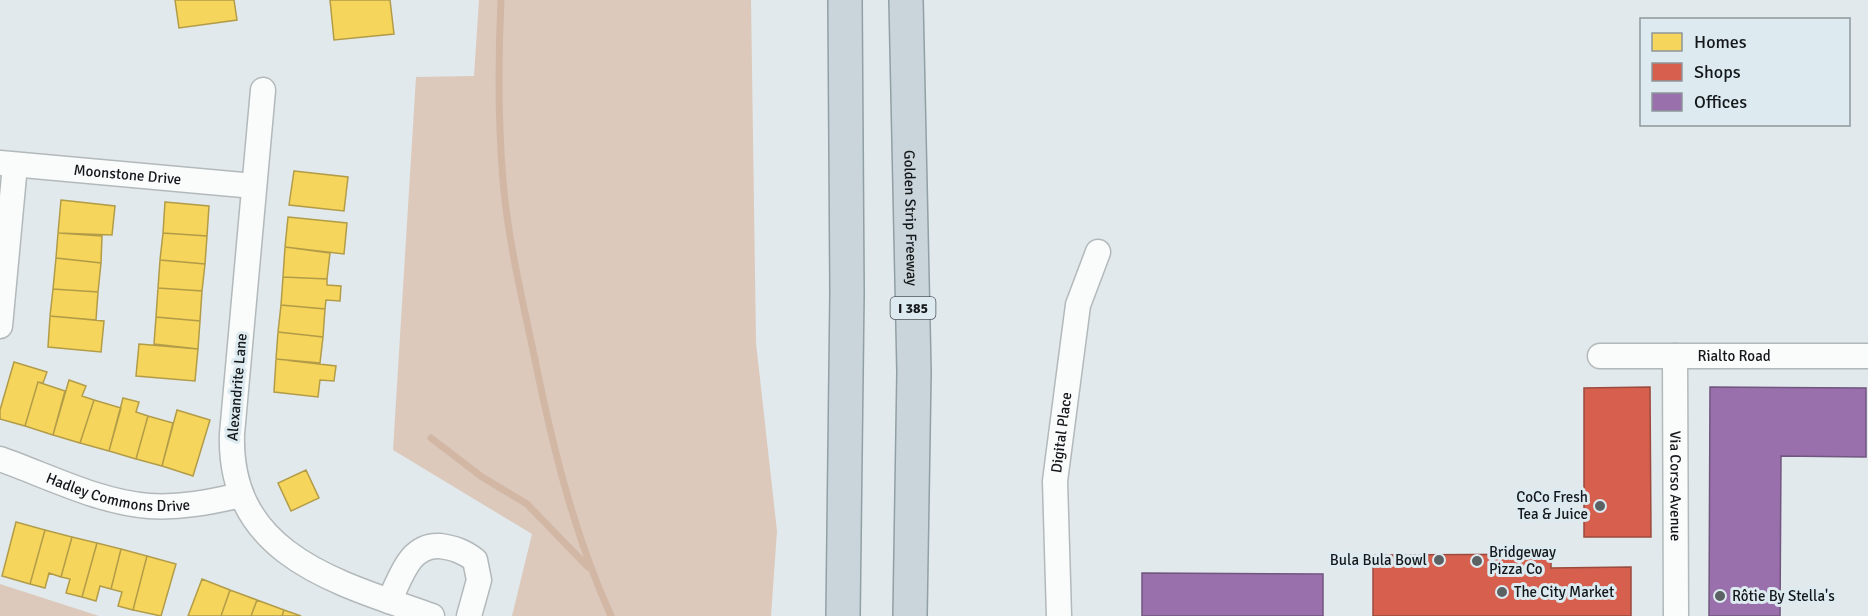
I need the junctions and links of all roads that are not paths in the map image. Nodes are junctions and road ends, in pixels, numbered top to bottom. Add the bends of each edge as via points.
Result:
1 (845, 0) edge
2 (906, 0) edge
3 (262, 90) dead end
4 (7, 164) edge
5 (254, 186) junction
6 (1098, 252) dead end
7 (0, 326) edge
8 (1600, 356) dead end
9 (1675, 356) junction
10 (1868, 356) edge
11 (0, 459) edge
12 (240, 495) junction
13 (389, 601) junction
14 (432, 616) edge
15 (469, 616) edge
16 (843, 616) edge
17 (910, 616) edge
18 (1059, 616) edge
19 (1676, 616) edge

1 - 16 highway
2 - 17 highway, Golden Strip Freeway / I 385 via 914,372
3 - 5 street, Alexandrite Lane
4 - 5 street, Moonstone Drive
4 - 7 street
5 - 12 street, Alexandrite Lane via 232,434
6 - 18 street, Digital Place via 1078,305 1054,481
8 - 9 street, Rialto Road
9 - 10 street, Rialto Road
9 - 19 street, Via Corso Avenue
11 - 12 street, Hadley Commons Drive via 127,503 178,506
12 - 13 street, Alexandrite Lane via 259,526 279,548 312,571
13 - 14 street, Alexandrite Lane
13 - 15 street via 412,556 427,545 462,550 475,560 479,580

